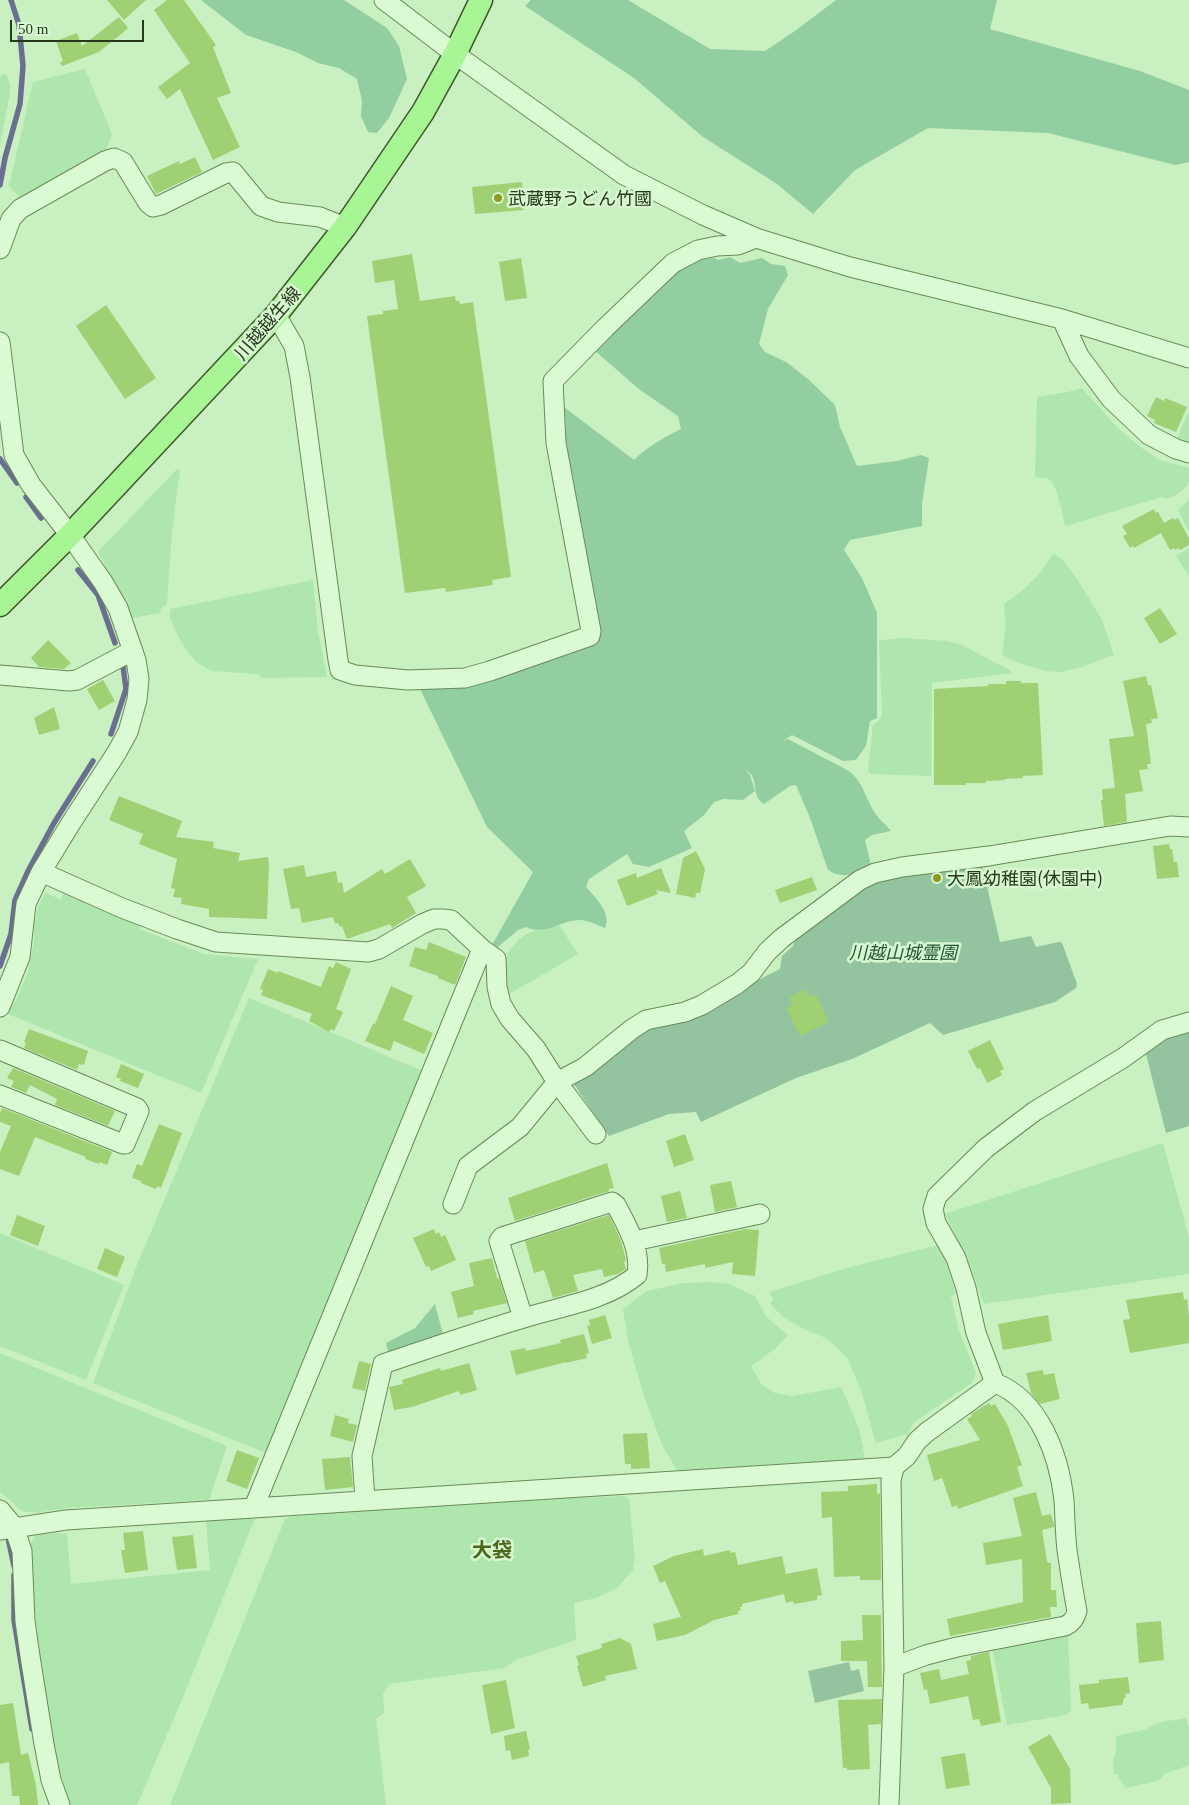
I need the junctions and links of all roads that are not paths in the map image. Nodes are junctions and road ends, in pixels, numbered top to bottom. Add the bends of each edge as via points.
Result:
1 (384, 0) edge
2 (480, 0) edge
3 (455, 54) junction
4 (345, 227) junction
5 (756, 238) junction
6 (0, 249) edge
7 (276, 315) junction
8 (1062, 319) junction
9 (0, 342) edge
10 (1189, 358) edge
11 (1189, 453) edge
12 (70, 535) junction
13 (0, 606) edge
14 (132, 651) junction
15 (0, 676) edge
16 (1189, 827) edge
17 (42, 872) junction
18 (482, 949) junction
19 (0, 1007) edge
20 (1189, 1022) edge
21 (0, 1050) edge
22 (557, 1082) junction
23 (0, 1095) edge
24 (596, 1134) dead end
25 (453, 1204) dead end
26 (760, 1214) dead end
27 (634, 1241) junction
28 (524, 1318) junction
29 (995, 1383) junction
30 (894, 1467) junction
31 (364, 1500) junction
32 (254, 1507) junction
33 (0, 1510) edge
34 (7, 1529) edge
35 (894, 1667) junction
36 (60, 1805) edge
37 (889, 1805) edge

1 - 3 street
2 - 3 main road, 川越越生線
3 - 4 main road, 川越越生線 via 423,112
3 - 5 street via 624,175 703,216
4 - 6 street via 320,217 278,212 261,206 233,172 153,206 123,162 114,158 20,209 11,219
4 - 7 main road, 川越越生線
5 - 7 street via 738,245 698,250 673,263 553,381 556,443 590,636 465,678 408,680 355,675 340,670 300,377 294,346
5 - 8 street via 850,267
7 - 12 main road, 川越越生線
8 - 10 street
8 - 11 street via 1079,356 1111,399 1149,435
9 - 12 street via 14,456 31,485
12 - 13 main road, 川越越生線
12 - 14 street via 118,608
14 - 15 street via 77,680
14 - 17 street via 139,678 128,732
16 - 22 street via 1170,826 875,873 860,880 782,938 737,984 685,1012 646,1020 585,1066
17 - 18 street via 122,908 225,944 368,952 380,949 422,924 442,918 451,920
17 - 19 street via 26,904 20,957
18 - 22 street via 496,959 501,1004
18 - 32 street
20 - 29 street via 1162,1030 1123,1058 1035,1111 986,1148 937,1196 933,1209 936,1223 956,1258 976,1333
21 - 23 street via 139,1111 123,1144
22 - 24 street
22 - 25 street via 520,1126 468,1166
26 - 27 street
27 - 28 street via 637,1275 623,1286 582,1302
27 - 28 street via 612,1202 502,1236 500,1241
28 - 31 street via 383,1364 362,1456
29 - 30 street via 927,1432
29 - 35 street via 1015,1394 1039,1421 1058,1468 1077,1611 1075,1618 1065,1626 957,1647
30 - 31 street
30 - 35 street via 891,1481
31 - 32 street
32 - 34 street via 66,1520
33 - 34 street
34 - 36 street via 22,1551 25,1621 44,1744
35 - 37 street

